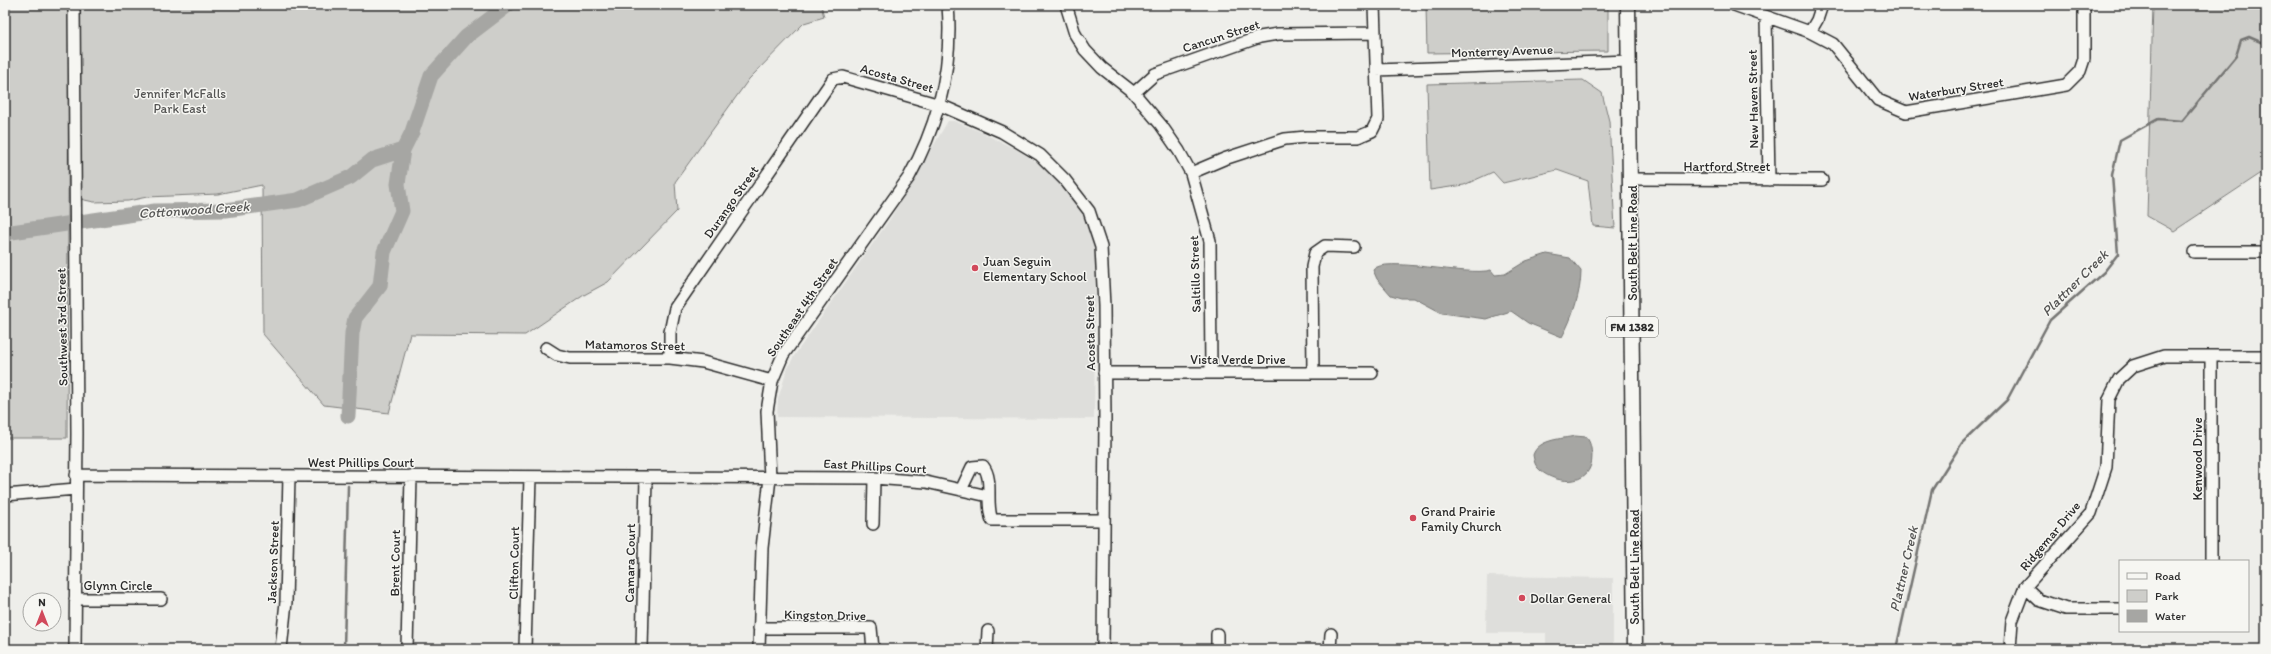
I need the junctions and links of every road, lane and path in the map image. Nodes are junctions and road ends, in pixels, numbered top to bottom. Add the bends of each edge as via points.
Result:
1 (74, 5) edge
2 (948, 5) edge
3 (1066, 5) edge
4 (1374, 5) edge
5 (1628, 5) edge
6 (1734, 5) edge
7 (1822, 5) edge
8 (2084, 5) edge
9 (1766, 17) junction
10 (1810, 32) junction
11 (1375, 33) junction
12 (1629, 61) junction
13 (1376, 70) junction
14 (843, 77) joint
15 (1134, 93) junction
16 (940, 105) junction
17 (1191, 173) junction
18 (1632, 179) junction
19 (1769, 180) junction
20 (1822, 180) dead end
21 (1354, 247) dead end
22 (2194, 252) dead end
23 (2266, 252) edge
24 (546, 348) dead end
25 (2211, 356) junction
26 (2266, 356) edge
27 (670, 358) junction
28 (1104, 373) junction
29 (1211, 373) junction
30 (1313, 373) junction
31 (1372, 373) dead end
32 (772, 381) junction
33 (76, 475) junction
34 (290, 476) junction
35 (411, 476) junction
36 (530, 477) junction
37 (646, 478) junction
38 (770, 478) junction
39 (874, 478) junction
40 (76, 489) junction
41 (961, 490) junction
42 (5, 495) edge
43 (988, 496) junction
44 (1104, 520) junction
45 (873, 524) dead end
46 (2211, 560) edge
47 (2025, 587) junction
48 (75, 599) junction
49 (161, 599) dead end
50 (2119, 609) edge
51 (759, 628) junction
52 (988, 631) dead end
53 (1217, 634) dead end
54 (1331, 634) dead end
55 (75, 649) edge
56 (281, 649) edge
57 (407, 649) edge
58 (525, 649) edge
59 (642, 649) edge
60 (759, 649) edge
61 (873, 649) edge
62 (987, 649) edge
63 (1103, 649) edge
64 (1217, 649) edge
65 (1330, 649) edge
66 (1635, 649) edge
67 (2010, 649) edge

1 - 33 street, Southwest 3rd Street
2 - 16 street, Southeast 4th Street via 950,33
3 - 15 street, Saltillo Street via 1075,34 1085,50 1102,68
4 - 11 street
5 - 12 main road, South Belt Line Road / FM 1382
6 - 9 street, Waterbury Street
7 - 10 street
8 - 10 street, Waterbury Street via 2084,59 2080,71 2066,85 1906,112 1878,100 1833,44
9 - 10 street, Waterbury Street
9 - 19 street, New Haven Street
11 - 13 street
11 - 15 street, Cancun Street via 1278,34 1260,37 1156,74
12 - 13 street, Monterrey Avenue
12 - 18 main road, South Belt Line Road / FM 1382
13 - 17 street via 1378,119 1372,131 1358,137 1285,139
14 - 16 street, Acosta Street
14 - 27 street, Durango Street via 833,79 675,308 670,332
15 - 17 street, Saltillo Street via 1161,125
16 - 28 street, Acosta Street via 996,129 1040,154 1065,180 1089,212 1100,247
16 - 32 street, Southeast 4th Street via 924,149 909,177 783,356
17 - 29 street, Saltillo Street via 1210,241
18 - 19 street, Hartford Street
18 - 66 main road, South Belt Line Road / FM 1382
19 - 20 street, Hartford Street
21 - 30 street via 1325,246 1315,253 1312,267
22 - 23 street
24 - 27 street, Matamoros Street via 557,355 570,358
25 - 26 street, Ridgemar Drive
25 - 46 street, Kenwood Drive
25 - 47 street, Ridgemar Drive via 2164,356 2133,366 2119,379 2109,399 2106,467 2091,513
27 - 32 street, Matamoros Street via 703,362
28 - 29 street, Vista Verde Drive
28 - 44 street, Acosta Street
29 - 30 street, Vista Verde Drive
30 - 31 street, Vista Verde Drive
32 - 38 street, Southeast 4th Street via 767,411
33 - 34 street, West Phillips Court
33 - 40 street, Southwest 3rd Street
34 - 35 street, West Phillips Court
34 - 56 street, Jackson Street via 286,602
35 - 36 street, West Phillips Court
35 - 57 street, Brent Court
36 - 37 street, West Phillips Court
36 - 58 street, Clifton Court
37 - 38 street, East Phillips Court
37 - 59 street, Camara Court
38 - 39 street, East Phillips Court
38 - 51 street, Southeast 4th Street via 762,548
39 - 41 street, East Phillips Court via 926,482
39 - 45 street
40 - 42 street
40 - 48 street, Southwest 3rd Street
41 - 43 street, East Phillips Court
41 - 43 street via 972,467 979,465 983,466 988,474
43 - 44 street via 988,510 992,520
44 - 63 street, Acosta Street
47 - 50 street via 2038,600 2066,609
47 - 67 street, Ridgemar Drive via 2012,620
48 - 49 street, Glynn Circle
48 - 55 street, Southwest 3rd Street
51 - 60 street, Southeast 4th Street
51 - 61 street, Kingston Drive via 872,628
52 - 62 street
53 - 64 street
54 - 65 street

